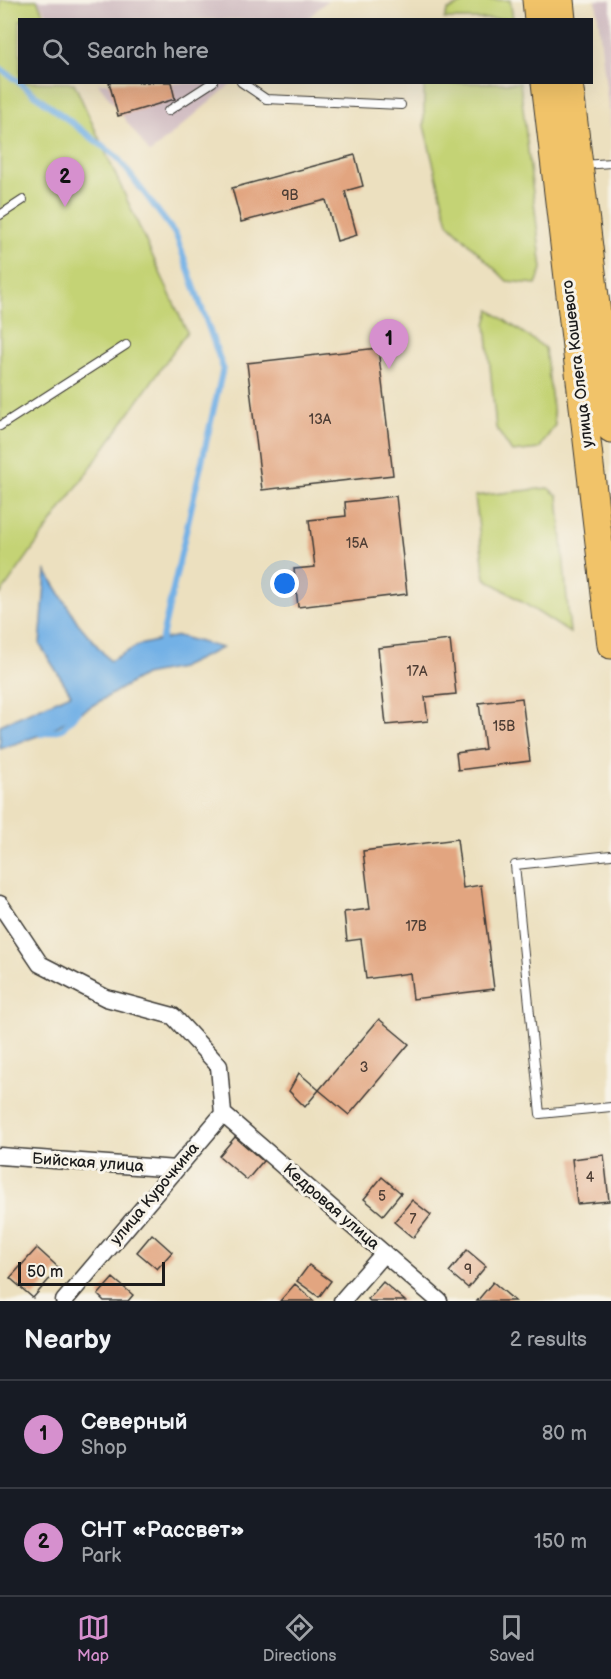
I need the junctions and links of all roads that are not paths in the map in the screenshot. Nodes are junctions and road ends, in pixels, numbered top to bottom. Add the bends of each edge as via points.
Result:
1 (536, 0) edge
2 (560, 0) edge
3 (538, 18) edge
4 (562, 18) edge
5 (210, 84) edge
6 (243, 84) edge
7 (545, 84) edge
8 (569, 84) edge
9 (401, 105) dead end
10 (168, 111) dead end
11 (611, 163) edge
12 (579, 166) junction
13 (23, 200) dead end
14 (0, 215) edge
15 (126, 345) dead end
16 (596, 346) edge
17 (0, 426) edge
18 (611, 429) edge
19 (611, 645) edge
20 (611, 855) edge
21 (0, 904) edge
22 (611, 1107) edge
23 (223, 1114) junction
24 (0, 1156) edge
25 (176, 1169) junction
26 (384, 1253) junction
27 (64, 1301) edge
28 (342, 1301) edge
29 (439, 1301) edge

1 - 3 main road
2 - 4 main road
5 - 10 lane
6 - 9 lane via 266,99
7 - 16 main road, улица Олега Кошевого
8 - 12 main road, улица Олега Кошевого
11 - 12 lane
12 - 16 main road, улица Олега Кошевого
13 - 14 lane
15 - 17 lane
16 - 18 main road, улица Олега Кошевого
16 - 19 main road, улица Олега Кошевого
20 - 22 lane via 515,865 540,1114
21 - 23 street via 40,964 106,998 172,1016 219,1066
23 - 25 street, улица Курочкина
23 - 26 street, Кедровая улица
24 - 25 street, Бийская улица
25 - 27 street, улица Курочкина
26 - 28 street
26 - 29 street, Кедровая улица

